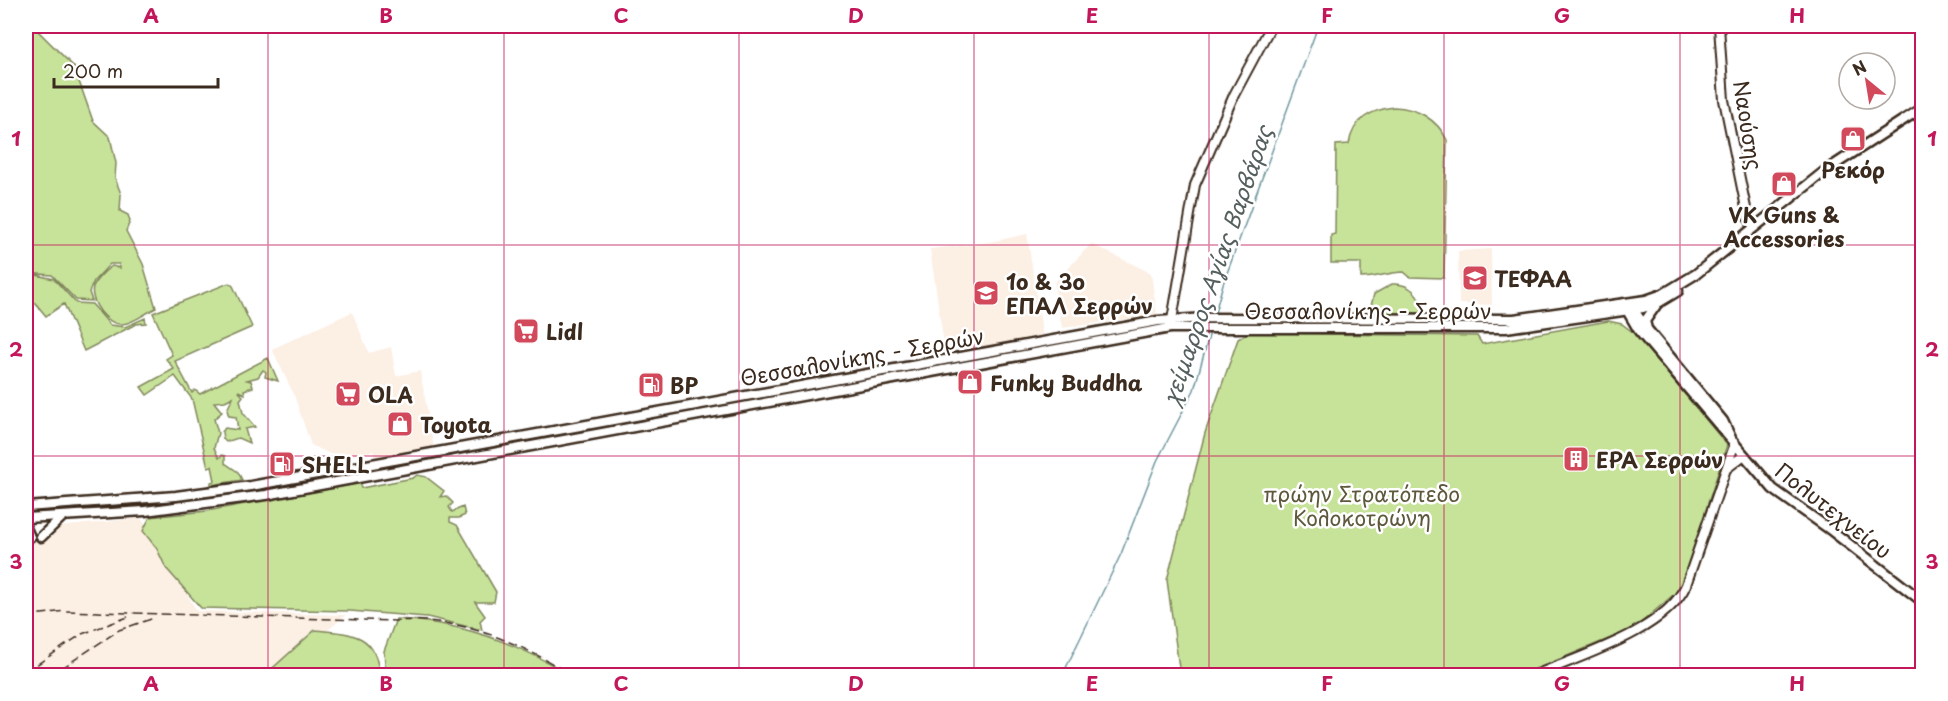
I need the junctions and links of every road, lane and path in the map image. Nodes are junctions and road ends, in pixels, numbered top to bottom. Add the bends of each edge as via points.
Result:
1 (1271, 26) edge
2 (1719, 26) edge
3 (1923, 88) edge
4 (1922, 109) edge
5 (1754, 227) junction
6 (1696, 274) junction
7 (1658, 303) junction
8 (1628, 306) junction
9 (1604, 315) junction
10 (1172, 320) junction
11 (1189, 323) junction
12 (1229, 323) junction
13 (1635, 326) junction
14 (1647, 329) junction
15 (1733, 441) junction
16 (1744, 455) junction
17 (1726, 469) junction
18 (26, 507) edge
19 (64, 516) junction
20 (26, 518) edge
21 (26, 528) edge
22 (30, 537) dead end
23 (40, 537) dead end
24 (1923, 601) edge
25 (1533, 675) edge

1 - 10 street via 1234,95 1196,185
2 - 5 street, Ναούσης via 1724,100 1748,218
3 - 4 street
4 - 5 main road via 1845,156
5 - 6 main road
6 - 7 main road
6 - 8 main road via 1659,296
7 - 8 main road
7 - 14 main road via 1646,319
8 - 9 main road, Θεσσαλονίκης - Σερρών
8 - 12 main road, Θεσσαλονίκης - Σερρών via 1514,319
8 - 13 main road, Πολυτεχνείου
8 - 14 main road, Πολυτεχνείου
9 - 12 main road, Θεσσαλονίκης - Σερρών via 1494,328
9 - 13 main road
10 - 11 main road, Θεσσαλονίκης - Σερρών
10 - 18 main road, Θεσσαλονίκης - Σερρών via 318,474 176,496
11 - 12 main road, Θεσσαλονίκης - Σερρών
11 - 19 main road, Θεσσαλονίκης - Σερρών via 324,484 174,508
13 - 15 main road, Πολυτεχνείου
14 - 15 main road, Πολυτεχνείου via 1723,421
15 - 16 main road, Πολυτεχνείου
15 - 17 street
16 - 17 street
16 - 24 main road, Πολυτεχνείου via 1777,493
17 - 25 street via 1686,585 1676,601 1635,633
19 - 20 main road, Θεσσαλονίκης - Σερρών
19 - 23 main road
21 - 22 main road

